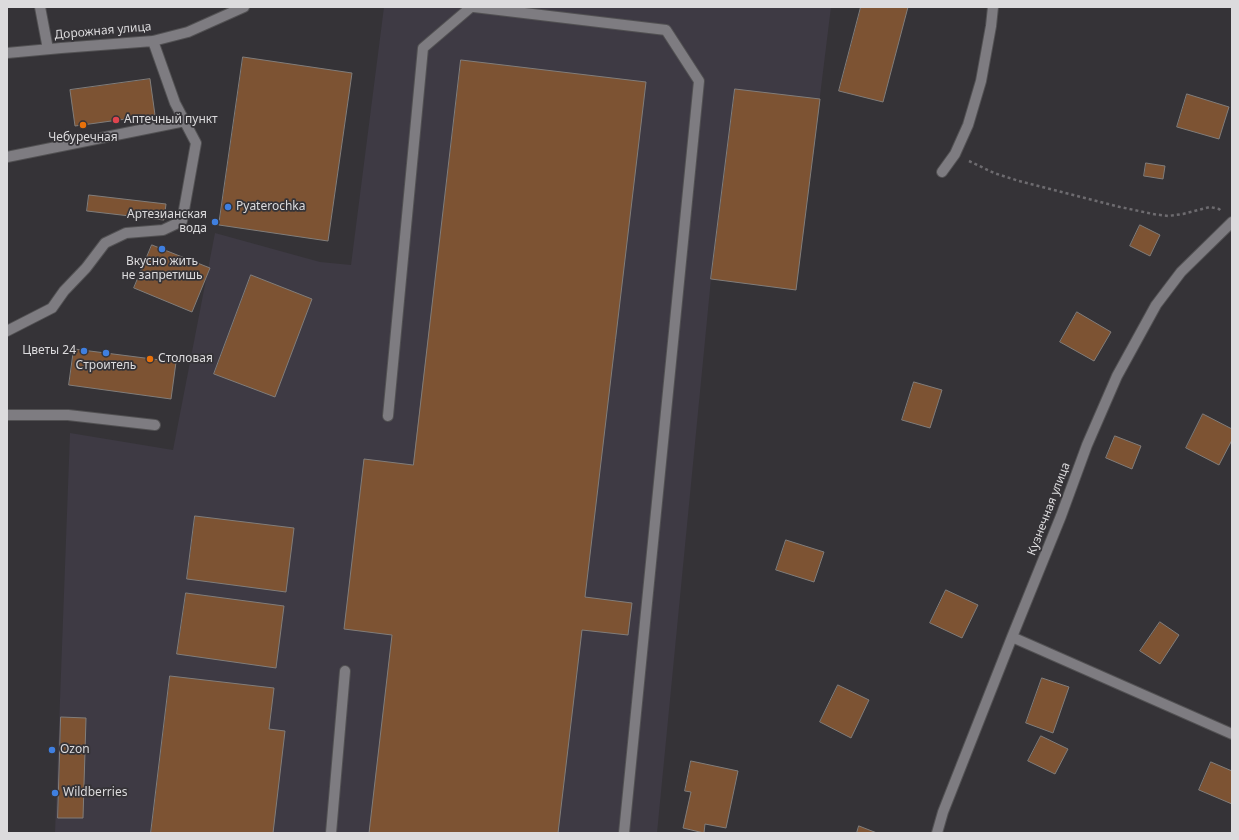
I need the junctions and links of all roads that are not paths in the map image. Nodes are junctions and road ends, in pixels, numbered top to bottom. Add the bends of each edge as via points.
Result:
1 (40, 7) edge
2 (244, 7) edge
3 (473, 7) edge
4 (993, 7) edge
5 (153, 41) junction
6 (48, 49) junction
7 (7, 53) edge
8 (185, 121) junction
9 (7, 157) edge
10 (942, 172) dead end
11 (1232, 222) edge
12 (7, 331) edge
13 (7, 415) edge
14 (388, 416) dead end
15 (155, 425) dead end
16 (1012, 637) junction
17 (345, 671) dead end
18 (1232, 734) edge
19 (331, 833) edge
20 (624, 833) edge
21 (937, 833) edge

1 - 6 street
2 - 5 street, Дорожная улица via 188,32
3 - 14 street via 423,48
3 - 20 street via 666,30 699,81
4 - 10 street via 992,26 981,82 968,125 955,154
5 - 6 street, Дорожная улица
5 - 8 street via 175,103
6 - 7 street, Дорожная улица
8 - 9 street
8 - 12 street via 196,143 182,221 163,230 126,233 105,243 52,308
11 - 16 street, Кузнечная улица via 1181,272 1156,305 1116,376
13 - 15 street via 68,415
16 - 18 street
16 - 21 street, Кузнечная улица
17 - 19 street

